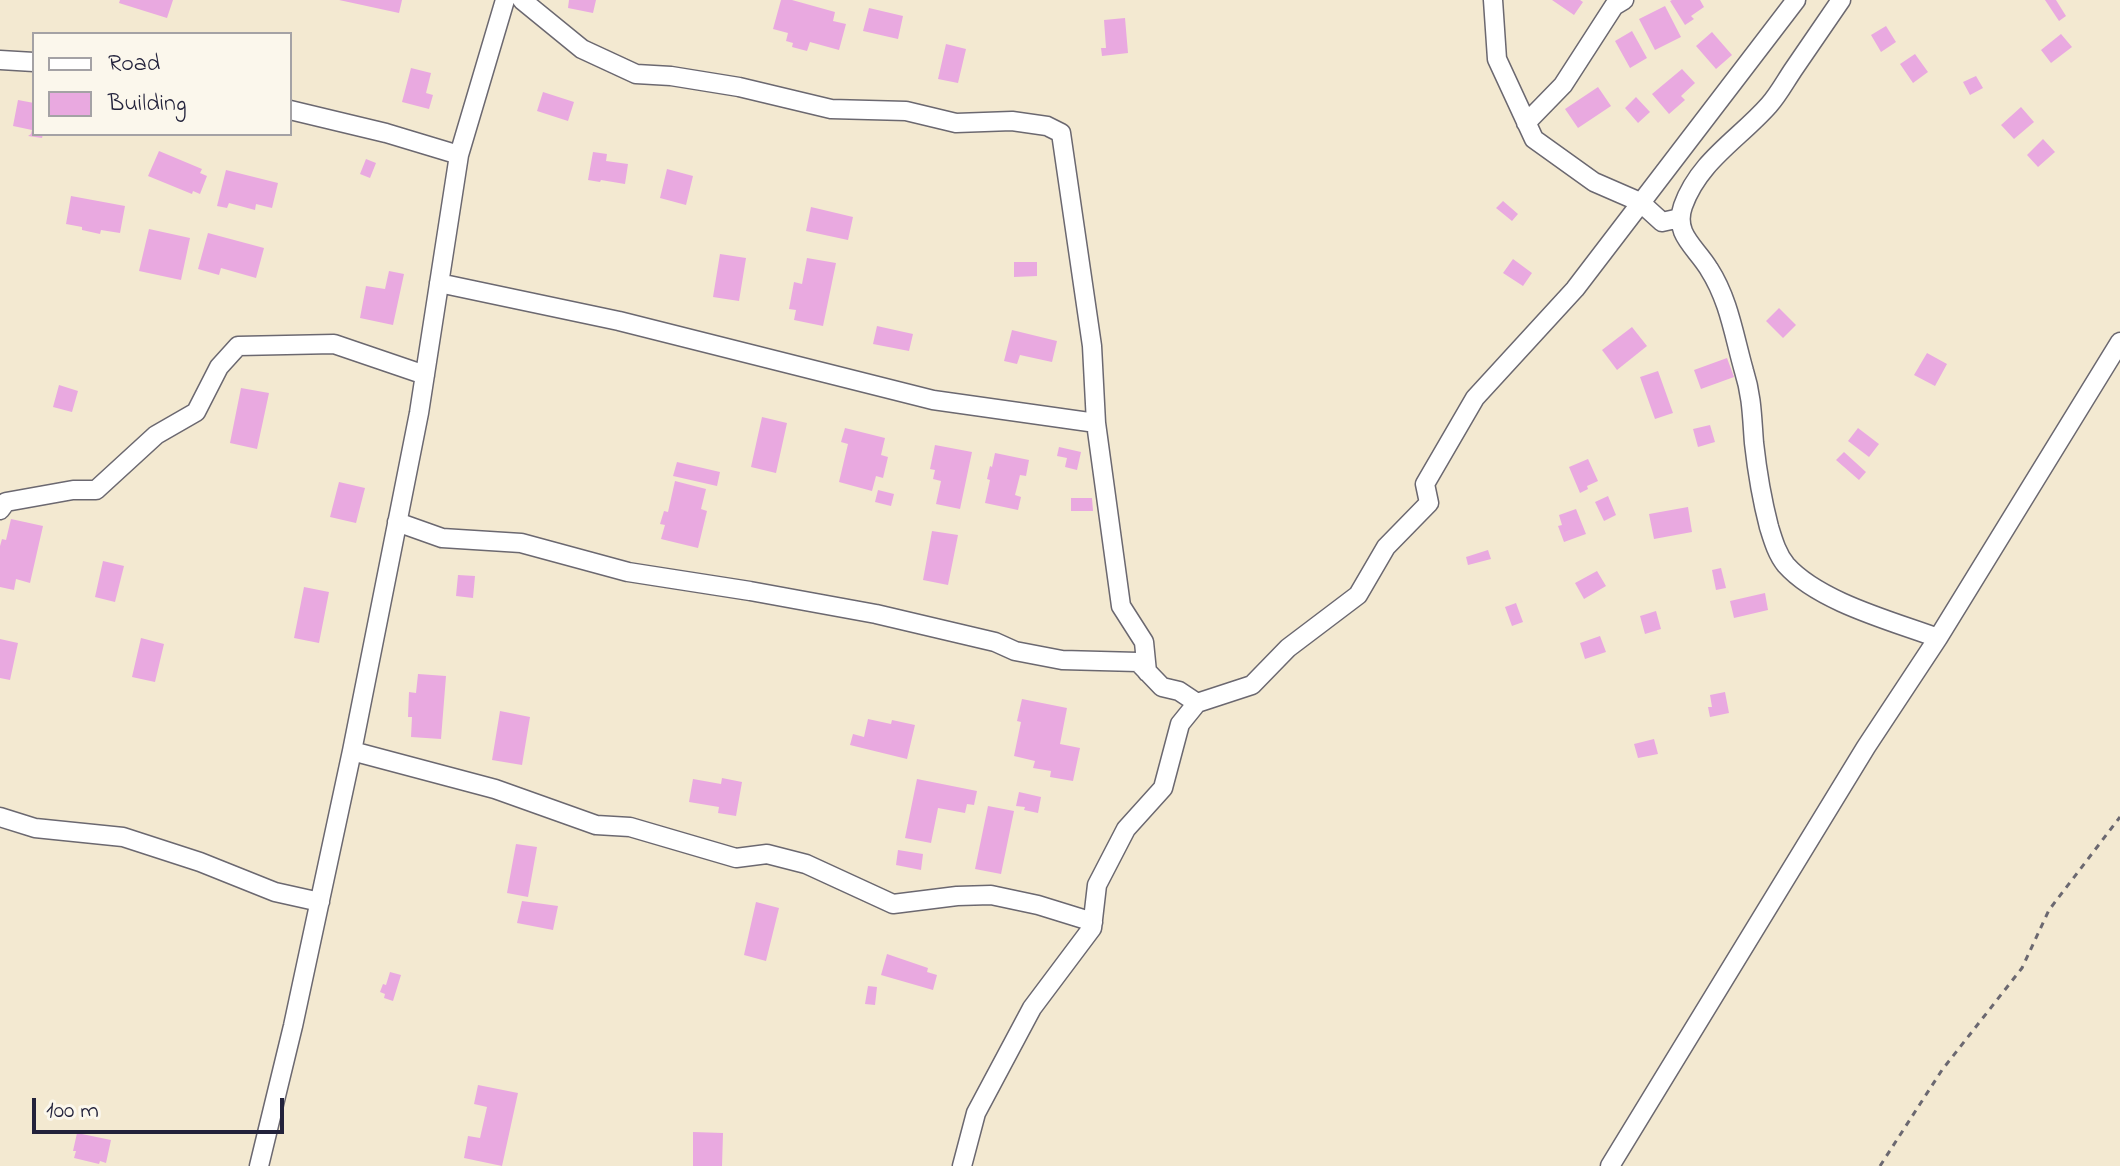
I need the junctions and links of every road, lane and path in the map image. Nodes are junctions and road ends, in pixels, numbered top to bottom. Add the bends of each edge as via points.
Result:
1 (505, 0) edge
2 (522, 0) edge
3 (1493, 0) edge
4 (1624, 0) edge
5 (1796, 0) edge
6 (1841, 0) edge
7 (0, 60) edge
8 (32, 62) edge
9 (292, 110) edge
10 (1526, 123) junction
11 (459, 155) junction
12 (1640, 202) junction
13 (1680, 218) junction
14 (439, 283) junction
15 (2120, 342) edge
16 (425, 375) junction
17 (1096, 423) junction
18 (0, 510) edge
19 (397, 522) junction
20 (1938, 638) junction
21 (1147, 672) junction
22 (1197, 703) junction
23 (352, 751) junction
24 (0, 817) edge
25 (2120, 817) edge
26 (320, 902) junction
27 (1093, 922) junction
28 (259, 1166) edge
29 (962, 1166) edge
30 (1610, 1166) edge
31 (1880, 1166) edge

1 - 11 street
2 - 17 street via 582,49 636,74 739,87 831,109 906,111 956,123 1012,121 1061,133 1092,346
3 - 10 street via 1497,59
4 - 10 street via 1614,6 1563,85
5 - 12 street
6 - 13 street via 1770,103 1704,168
7 - 8 street
9 - 11 street
10 - 12 street via 1534,139 1594,182
11 - 14 street
12 - 13 street via 1662,222
12 - 22 street via 1575,289 1475,398 1425,484 1429,503 1386,547 1358,595 1288,648 1252,685
13 - 20 street via 1687,242 1708,266 1728,308 1753,407 1766,515 1784,563 1819,591
14 - 16 street
14 - 17 street via 619,321 933,400
15 - 20 street
16 - 18 street via 334,344 238,346 219,367 196,412 156,435 96,490 6,502
16 - 19 street
17 - 21 street via 1121,606 1144,642
19 - 21 street via 442,538 521,543 628,572 876,614 1062,660 1138,662
19 - 23 street
20 - 30 street
21 - 22 street via 1162,687
22 - 27 street via 1180,724 1163,788 1126,829 1097,885
23 - 26 street
23 - 27 street via 495,789 596,825 630,827 736,858 767,854 806,864 893,904 991,895
24 - 26 street via 35,828 123,837 275,892
25 - 31 path via 2049,910 2022,968 1942,1070
26 - 28 street
27 - 29 street via 1032,1008 976,1113

